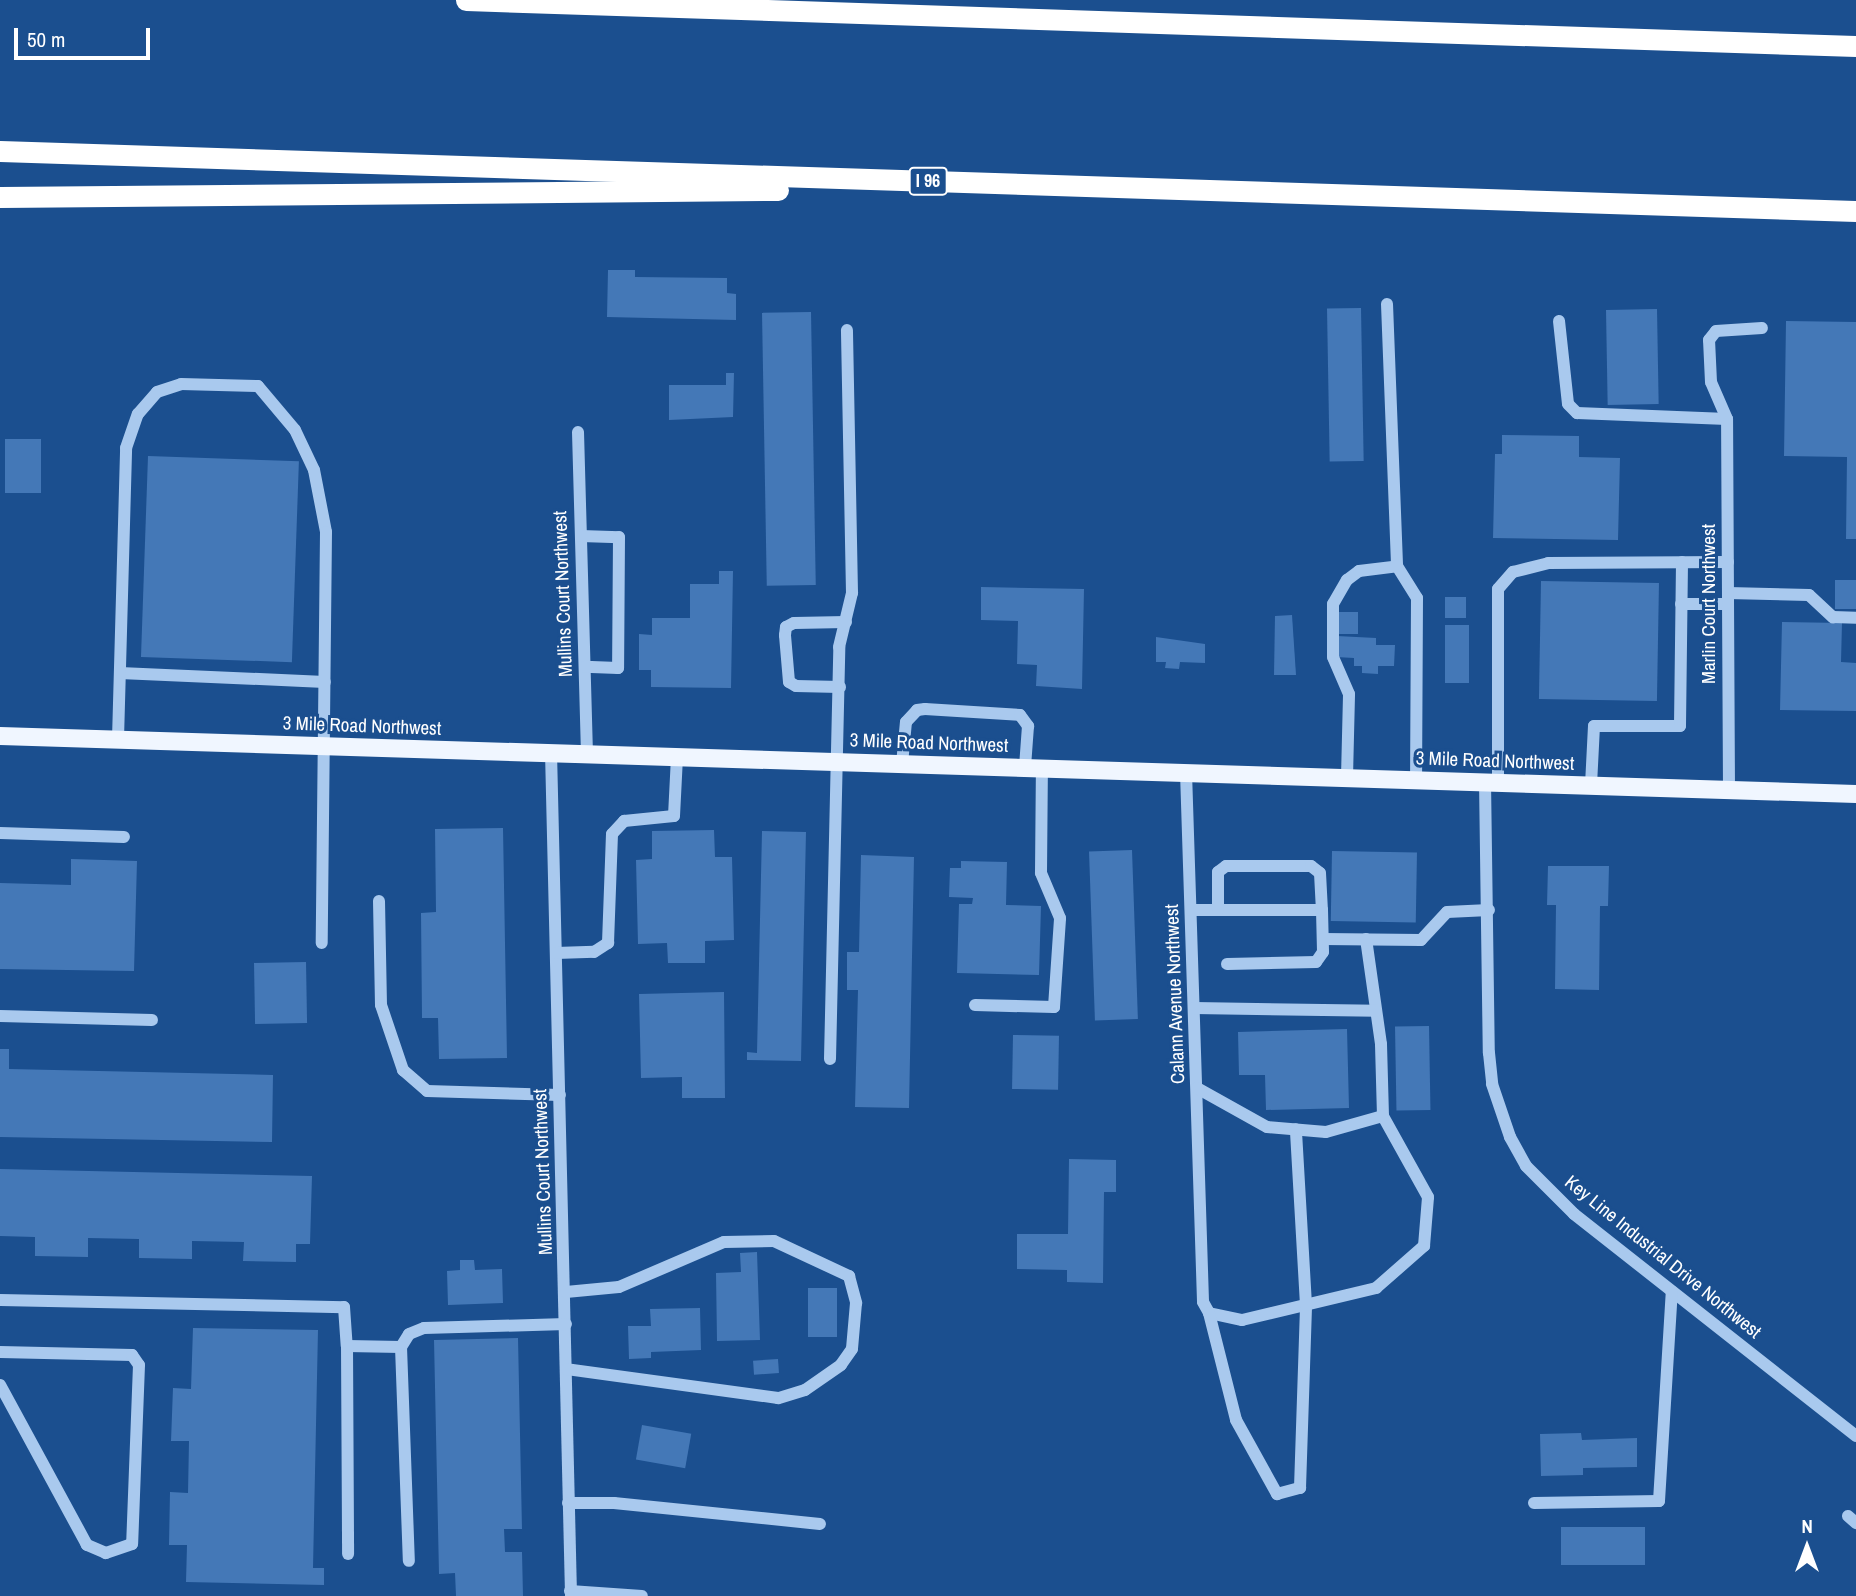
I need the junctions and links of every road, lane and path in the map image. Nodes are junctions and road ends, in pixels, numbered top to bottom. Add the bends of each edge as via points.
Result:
1 (466, 0) edge
2 (623, 0) edge
3 (706, 7) junction
4 (1856, 46) edge
5 (0, 151) edge
6 (1135, 188) junction
7 (0, 197) edge
8 (1856, 211) edge
9 (1387, 303) dead end
10 (1559, 320) dead end
11 (1762, 328) dead end
12 (847, 330) dead end
13 (1727, 419) junction
14 (578, 432) dead end
15 (581, 536) junction
16 (1682, 562) junction
17 (1728, 562) junction
18 (1397, 566) junction
19 (1728, 598) junction
20 (1681, 604) junction
21 (1856, 618) edge
22 (846, 622) junction
23 (585, 667) junction
24 (120, 673) junction
25 (326, 682) junction
26 (840, 687) junction
27 (0, 736) edge
28 (118, 739) junction
29 (325, 746) junction
30 (551, 752) junction
31 (587, 754) junction
32 (677, 757) junction
33 (838, 761) junction
34 (902, 764) junction
35 (1034, 767) junction
36 (1186, 772) junction
37 (1347, 777) junction
38 (1416, 779) junction
39 (1491, 782) junction
40 (1591, 785) junction
41 (1729, 790) junction
42 (1856, 794) edge
43 (0, 833) edge
44 (124, 837) dead end
45 (379, 901) dead end
46 (1191, 910) junction
47 (1218, 910) junction
48 (1322, 910) junction
49 (1489, 910) junction
50 (1323, 939) junction
51 (1366, 939) junction
52 (322, 943) dead end
53 (556, 953) junction
54 (1227, 964) dead end
55 (975, 1005) dead end
56 (1194, 1008) junction
57 (1376, 1011) junction
58 (0, 1016) edge
59 (152, 1020) dead end
60 (830, 1059) dead end
61 (1197, 1088) junction
62 (560, 1095) junction
63 (1383, 1116) junction
64 (1296, 1129) junction
65 (1672, 1291) junction
66 (566, 1292) junction
67 (0, 1300) edge
68 (1306, 1305) junction
69 (1209, 1313) junction
70 (566, 1324) junction
71 (347, 1346) junction
72 (401, 1347) junction
73 (0, 1352) edge
74 (567, 1368) junction
75 (0, 1385) edge
76 (1856, 1436) edge
77 (568, 1503) junction
78 (1534, 1503) dead end
79 (820, 1524) dead end
80 (348, 1554) dead end
81 (410, 1561) dead end
82 (570, 1593) edge
83 (642, 1596) edge

1 - 3 highway
2 - 3 highway
3 - 4 highway
5 - 6 highway, I 96
6 - 7 highway
6 - 8 highway, I 96
9 - 18 street
10 - 13 street via 1568,404 1577,413
11 - 13 street via 1716,331 1709,340 1711,382
12 - 22 street via 852,593
13 - 17 street, Marlin Court Northwest
14 - 15 street, Mullins Court Northwest
15 - 23 street, Mullins Court Northwest
15 - 23 street via 619,537 618,668
16 - 17 street, Key Line Industrial Drive Northwest
16 - 20 street
16 - 39 street, Key Line Industrial Drive Northwest via 1537,565 1513,572 1499,589
17 - 19 street, Marlin Court Northwest
18 - 37 street via 1359,571 1347,580 1334,604 1334,657 1349,694
18 - 38 street via 1417,598
19 - 20 street
19 - 21 street via 1809,595 1833,617
19 - 41 street, Marlin Court Northwest
20 - 40 street via 1680,726 1594,726
22 - 26 street via 840,635
22 - 26 street via 794,623 785,635 789,682
23 - 31 street, Mullins Court Northwest
24 - 25 street
24 - 25 street via 126,448 138,414 157,392 181,384 258,386 295,430 314,470 326,532
24 - 28 street
25 - 29 street
26 - 33 street
27 - 28 main road, 3 Mile Road Northwest
28 - 29 main road, 3 Mile Road Northwest
29 - 30 main road, 3 Mile Road Northwest
29 - 52 street
30 - 31 main road, 3 Mile Road Northwest
30 - 53 street, Mullins Court Northwest
31 - 32 main road, 3 Mile Road Northwest
32 - 33 main road, 3 Mile Road Northwest
32 - 53 street via 674,816 624,821 612,834 608,943 594,952
33 - 34 main road, 3 Mile Road Northwest
33 - 60 street
34 - 35 main road, 3 Mile Road Northwest
34 - 35 street via 906,722 925,709 1020,715 1028,726
35 - 36 main road, 3 Mile Road Northwest
35 - 55 street via 1041,873 1060,918 1054,1007
36 - 37 main road, 3 Mile Road Northwest
36 - 46 street, Calann Avenue Northwest
37 - 38 main road, 3 Mile Road Northwest
38 - 39 main road, 3 Mile Road Northwest
39 - 40 main road, 3 Mile Road Northwest
39 - 49 street, Key Line Industrial Drive Northwest
40 - 41 main road, 3 Mile Road Northwest
41 - 42 main road, 3 Mile Road Northwest
43 - 44 street
45 - 62 street via 381,1005 402,1070 427,1091
46 - 47 street
46 - 56 street, Calann Avenue Northwest
47 - 48 street
47 - 48 street via 1218,872 1226,866 1311,866 1320,873
48 - 50 street
49 - 51 street via 1447,912 1421,940
49 - 65 street, Key Line Industrial Drive Northwest via 1492,1084 1510,1137 1526,1166 1573,1214
50 - 51 street
50 - 54 street via 1323,952 1316,962
51 - 57 street
53 - 62 street, Mullins Court Northwest
56 - 57 street
56 - 61 street, Calann Avenue Northwest
57 - 63 street
58 - 59 street
61 - 64 street via 1267,1127
61 - 69 street, Calann Avenue Northwest via 1203,1302
62 - 66 street, Mullins Court Northwest
63 - 64 street via 1326,1132
63 - 68 street via 1428,1196 1424,1246 1376,1287
64 - 68 street
65 - 76 street, Key Line Industrial Drive Northwest
65 - 78 street via 1659,1502
66 - 70 street, Mullins Court Northwest
66 - 74 street via 619,1287 724,1242 774,1241 849,1276 856,1303 852,1349 841,1365 805,1390 778,1398
67 - 71 street via 344,1307
68 - 69 street via 1242,1320
68 - 69 street, Calann Avenue Northwest via 1300,1488 1277,1494 1236,1420
70 - 72 street via 424,1328 409,1334
70 - 74 street, Mullins Court Northwest
71 - 72 street
71 - 80 street
72 - 81 street
73 - 75 street via 132,1355 139,1365 132,1544 106,1553 88,1545
74 - 77 street, Mullins Court Northwest
77 - 79 street via 614,1503
77 - 82 street, Mullins Court Northwest
82 - 83 street

